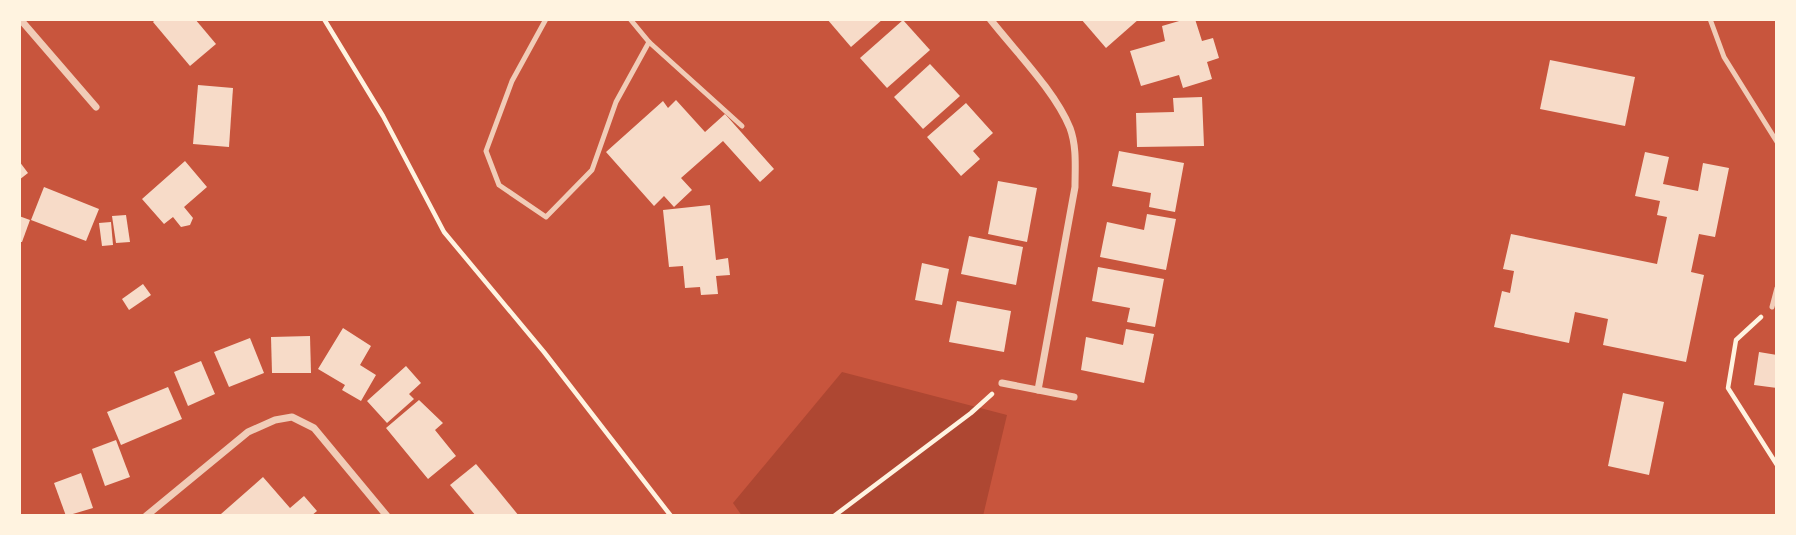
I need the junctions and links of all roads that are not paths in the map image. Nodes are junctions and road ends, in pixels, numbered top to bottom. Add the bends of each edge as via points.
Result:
1 (20, 19) edge
2 (547, 19) edge
3 (630, 19) edge
4 (990, 19) edge
5 (1710, 19) edge
6 (649, 42) junction
7 (96, 107) dead end
8 (742, 126) dead end
9 (1777, 142) edge
10 (1777, 288) edge
11 (1772, 307) road end
12 (1002, 383) road end
13 (1038, 390) junction
14 (1074, 397) dead end
15 (146, 516) edge
16 (387, 516) edge

1 - 7 street
2 - 6 lane via 512,81 486,151 499,185 546,217 592,170 616,103
3 - 6 lane
4 - 13 street via 1055,102 1070,128 1076,154 1075,187
5 - 9 lane via 1724,57
6 - 8 lane
10 - 11 lane
12 - 13 street
13 - 14 street
15 - 16 street via 248,432 292,417 314,428

